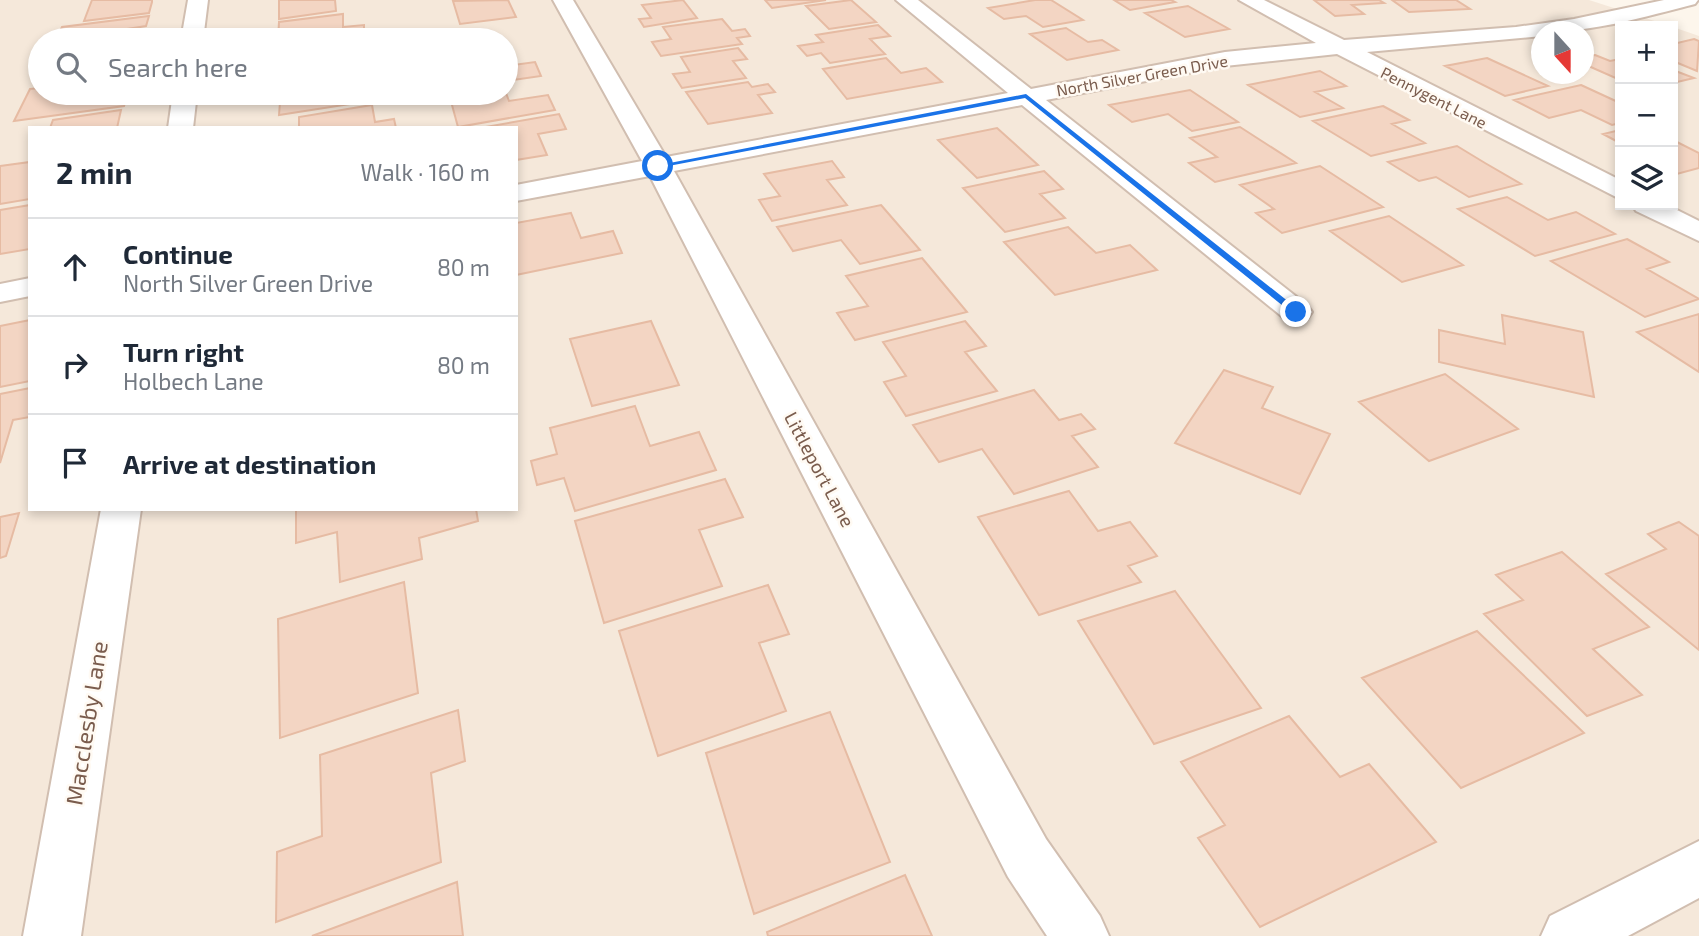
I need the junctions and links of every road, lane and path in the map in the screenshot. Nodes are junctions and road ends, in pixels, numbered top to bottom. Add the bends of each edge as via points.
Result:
1 (198, 0) edge
2 (563, 0) edge
3 (906, 0) edge
4 (1249, 0) edge
5 (1688, 0) edge
6 (194, 28) edge
7 (1335, 46) junction
8 (1026, 96) junction
9 (183, 105) edge
10 (180, 126) edge
11 (658, 166) junction
12 (1615, 188) edge
13 (518, 193) edge
14 (1699, 208) edge
15 (1658, 211) edge
16 (1699, 232) edge
17 (28, 287) edge
18 (0, 293) edge
19 (1296, 312) dead end
20 (121, 511) edge
21 (1699, 867) edge
22 (52, 936) edge
23 (1080, 936) edge
24 (1570, 936) edge

1 - 6 street
2 - 11 street, Littleport Lane
3 - 8 street
4 - 7 street, Pennygent Lane
5 - 7 street, North Silver Green Drive via 1645,13 1506,34
7 - 8 street, North Silver Green Drive via 1225,60
7 - 12 street, Pennygent Lane
8 - 11 street, North Silver Green Drive
8 - 19 street
9 - 10 street
11 - 13 street, North Silver Green Drive
11 - 23 street, Littleport Lane via 1027,858
14 - 15 street
15 - 16 street
17 - 18 street
20 - 22 street, Macclesby Lane
21 - 24 street

